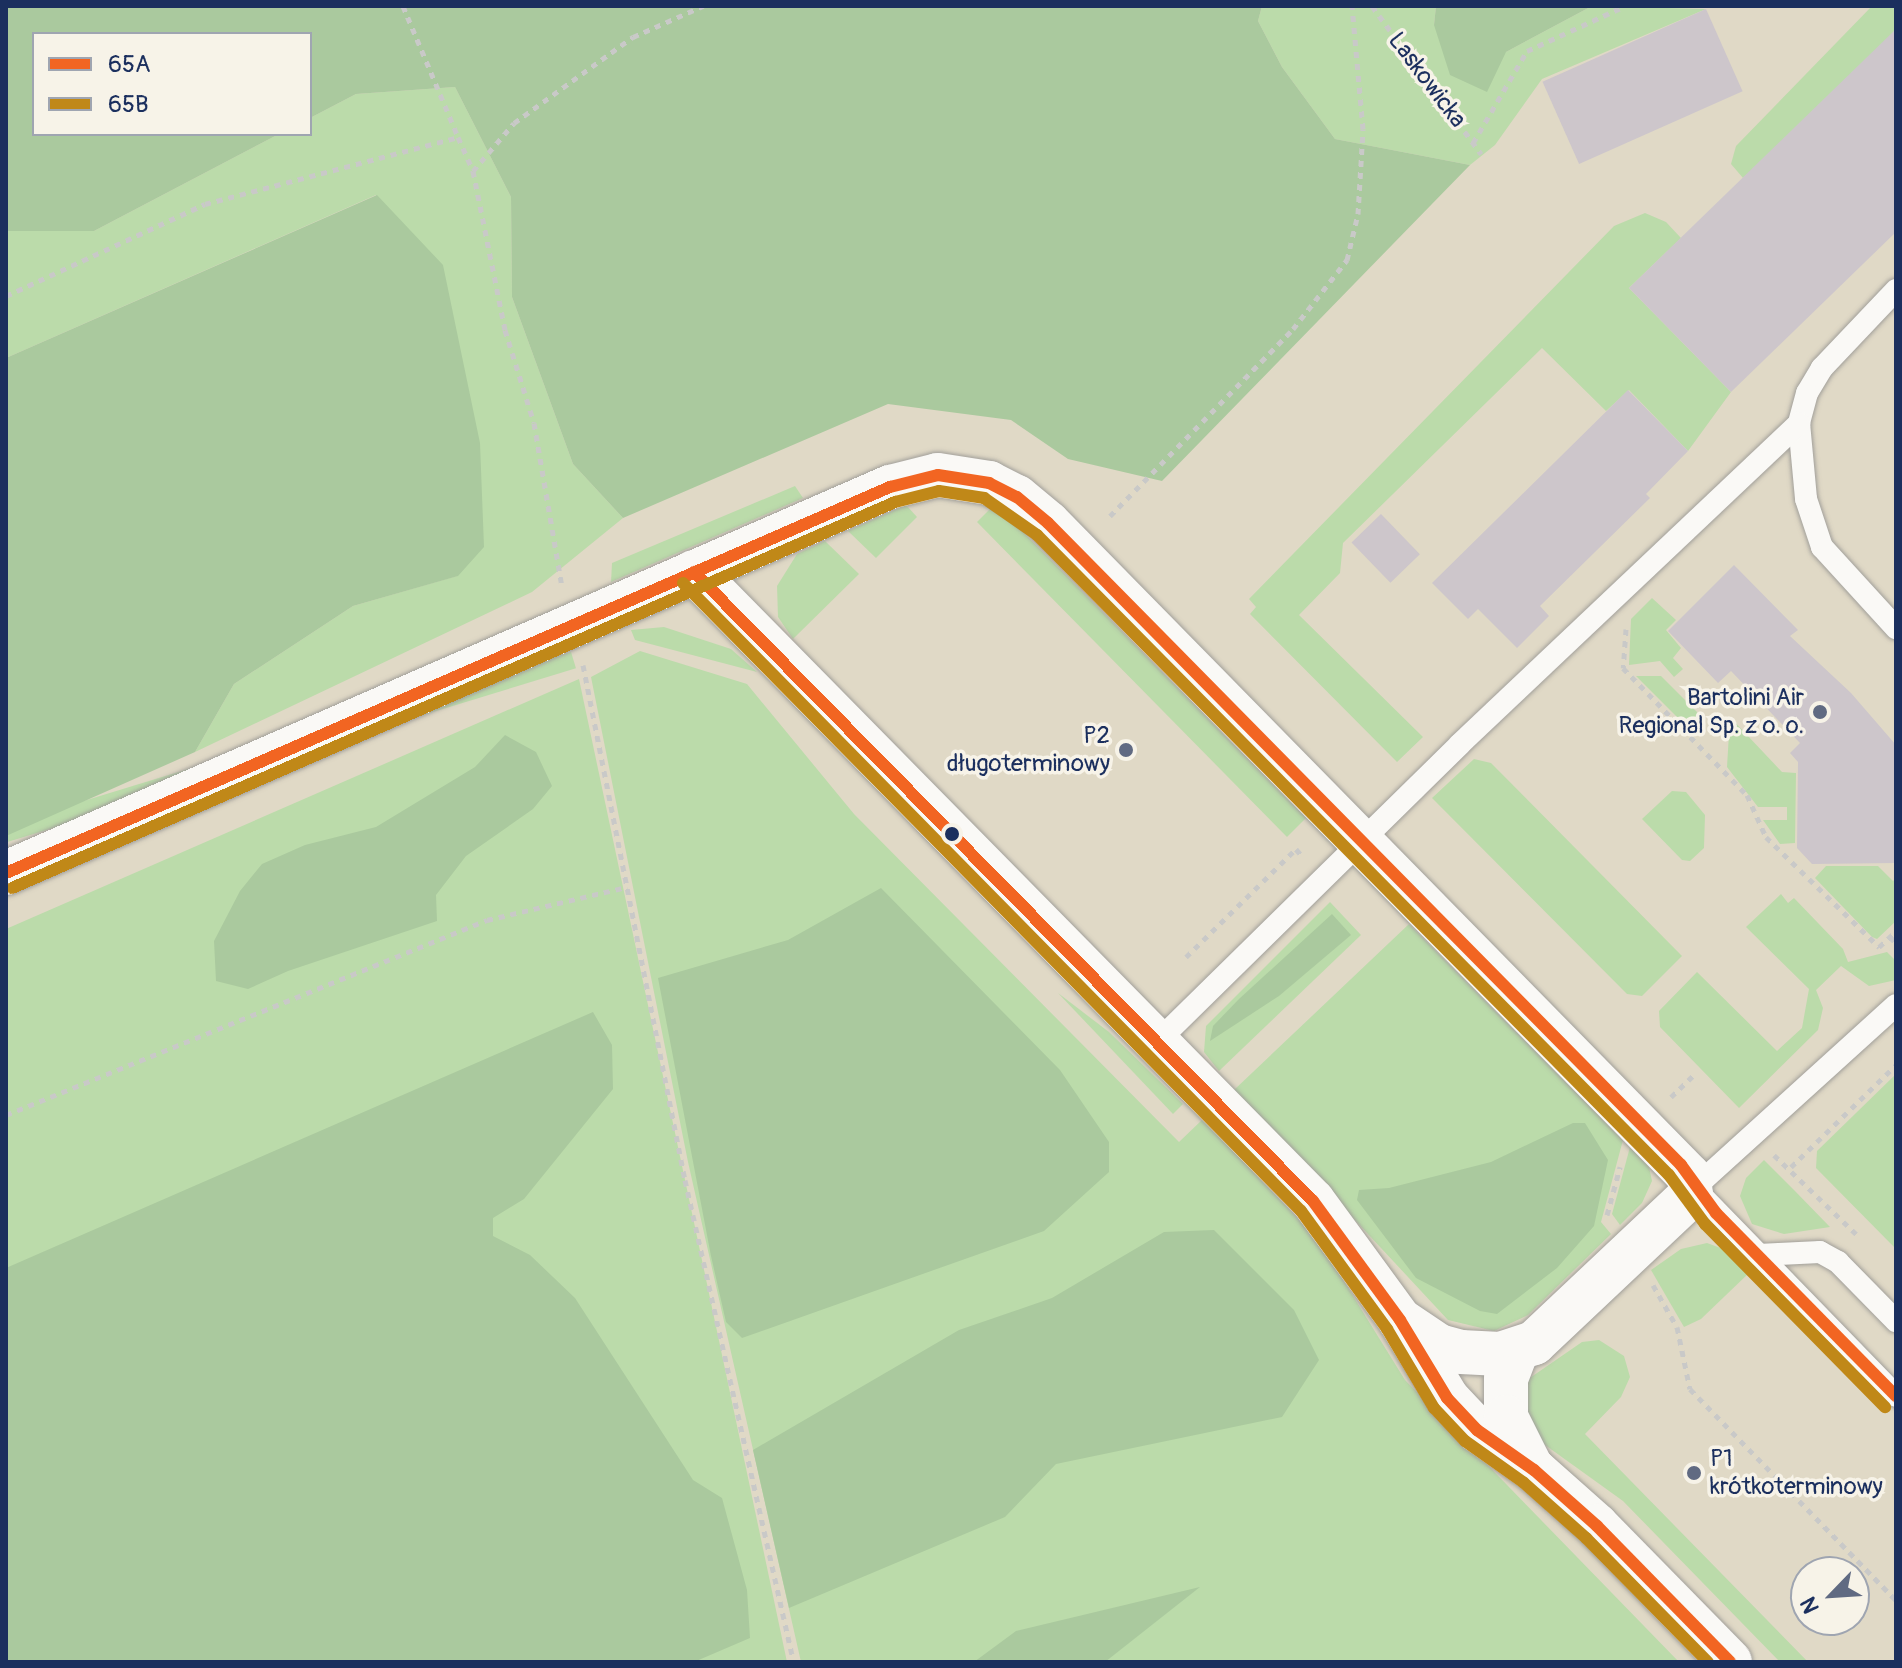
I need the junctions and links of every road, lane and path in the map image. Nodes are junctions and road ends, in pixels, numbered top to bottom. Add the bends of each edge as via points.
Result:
1 (403, 6) edge
2 (703, 6) edge
3 (1352, 6) edge
4 (1372, 6) edge
5 (1625, 6) edge
6 (458, 137) junction
7 (1473, 143) junction
8 (1481, 154) dead end
9 (473, 171) junction
10 (1896, 290) edge
11 (6, 296) edge
12 (1799, 423) junction
13 (1110, 516) dead end
14 (694, 572) junction
15 (1627, 615) dead end
16 (573, 625) junction
17 (1896, 628) edge
18 (1361, 841) junction
19 (1311, 866) dead end
20 (6, 873) edge
21 (627, 887) junction
22 (1896, 931) edge
23 (1890, 937) junction
24 (1896, 943) edge
25 (1186, 957) dead end
26 (1896, 1005) edge
27 (1156, 1043) junction
28 (1896, 1065) edge
29 (1693, 1076) dead end
30 (1670, 1098) dead end
31 (6, 1115) edge
32 (1771, 1152) dead end
33 (1624, 1153) dead end
34 (1791, 1167) junction
35 (1694, 1188) junction
36 (1615, 1229) dead end
37 (1865, 1244) dead end
38 (1758, 1255) junction
39 (1648, 1276) dead end
40 (1400, 1320) junction
41 (1896, 1321) edge
42 (1517, 1350) junction
43 (1896, 1396) edge
44 (1534, 1470) junction
45 (1896, 1600) edge
46 (794, 1662) edge
47 (1730, 1662) edge

1 - 6 path
2 - 9 path via 633,37 514,123
3 - 13 path via 1363,129 1358,214 1347,260 1293,329
4 - 7 path, Laskowicka
5 - 7 path via 1527,51
6 - 9 path
6 - 11 path via 205,204
7 - 8 path, Laskowicka
9 - 16 path via 505,330 534,423 559,575
10 - 12 lane via 1822,368 1807,393
12 - 17 lane via 1806,499 1822,547
12 - 18 lane
14 - 16 street
14 - 18 street via 913,478 938,475 989,483 1017,497 1048,523
14 - 27 street
15 - 23 path via 1623,668 1747,795 1766,837 1824,896 1879,947
16 - 20 street
16 - 21 path
18 - 27 lane
18 - 35 street via 1681,1165
19 - 25 path via 1296,849
21 - 31 path via 487,920
21 - 46 path via 685,1180
22 - 23 path
23 - 24 path
26 - 35 lane
27 - 40 street via 1313,1201
28 - 34 path
29 - 30 path
32 - 34 path
33 - 36 path via 1606,1218
34 - 37 path
35 - 38 lane
35 - 42 street via 1545,1335
38 - 41 lane via 1820,1252 1838,1262
38 - 43 lane
39 - 45 path via 1677,1327 1690,1389
40 - 42 street via 1450,1349 1481,1354
40 - 44 street via 1447,1398 1477,1430
42 - 44 street via 1506,1378 1506,1417
44 - 47 street via 1597,1526

